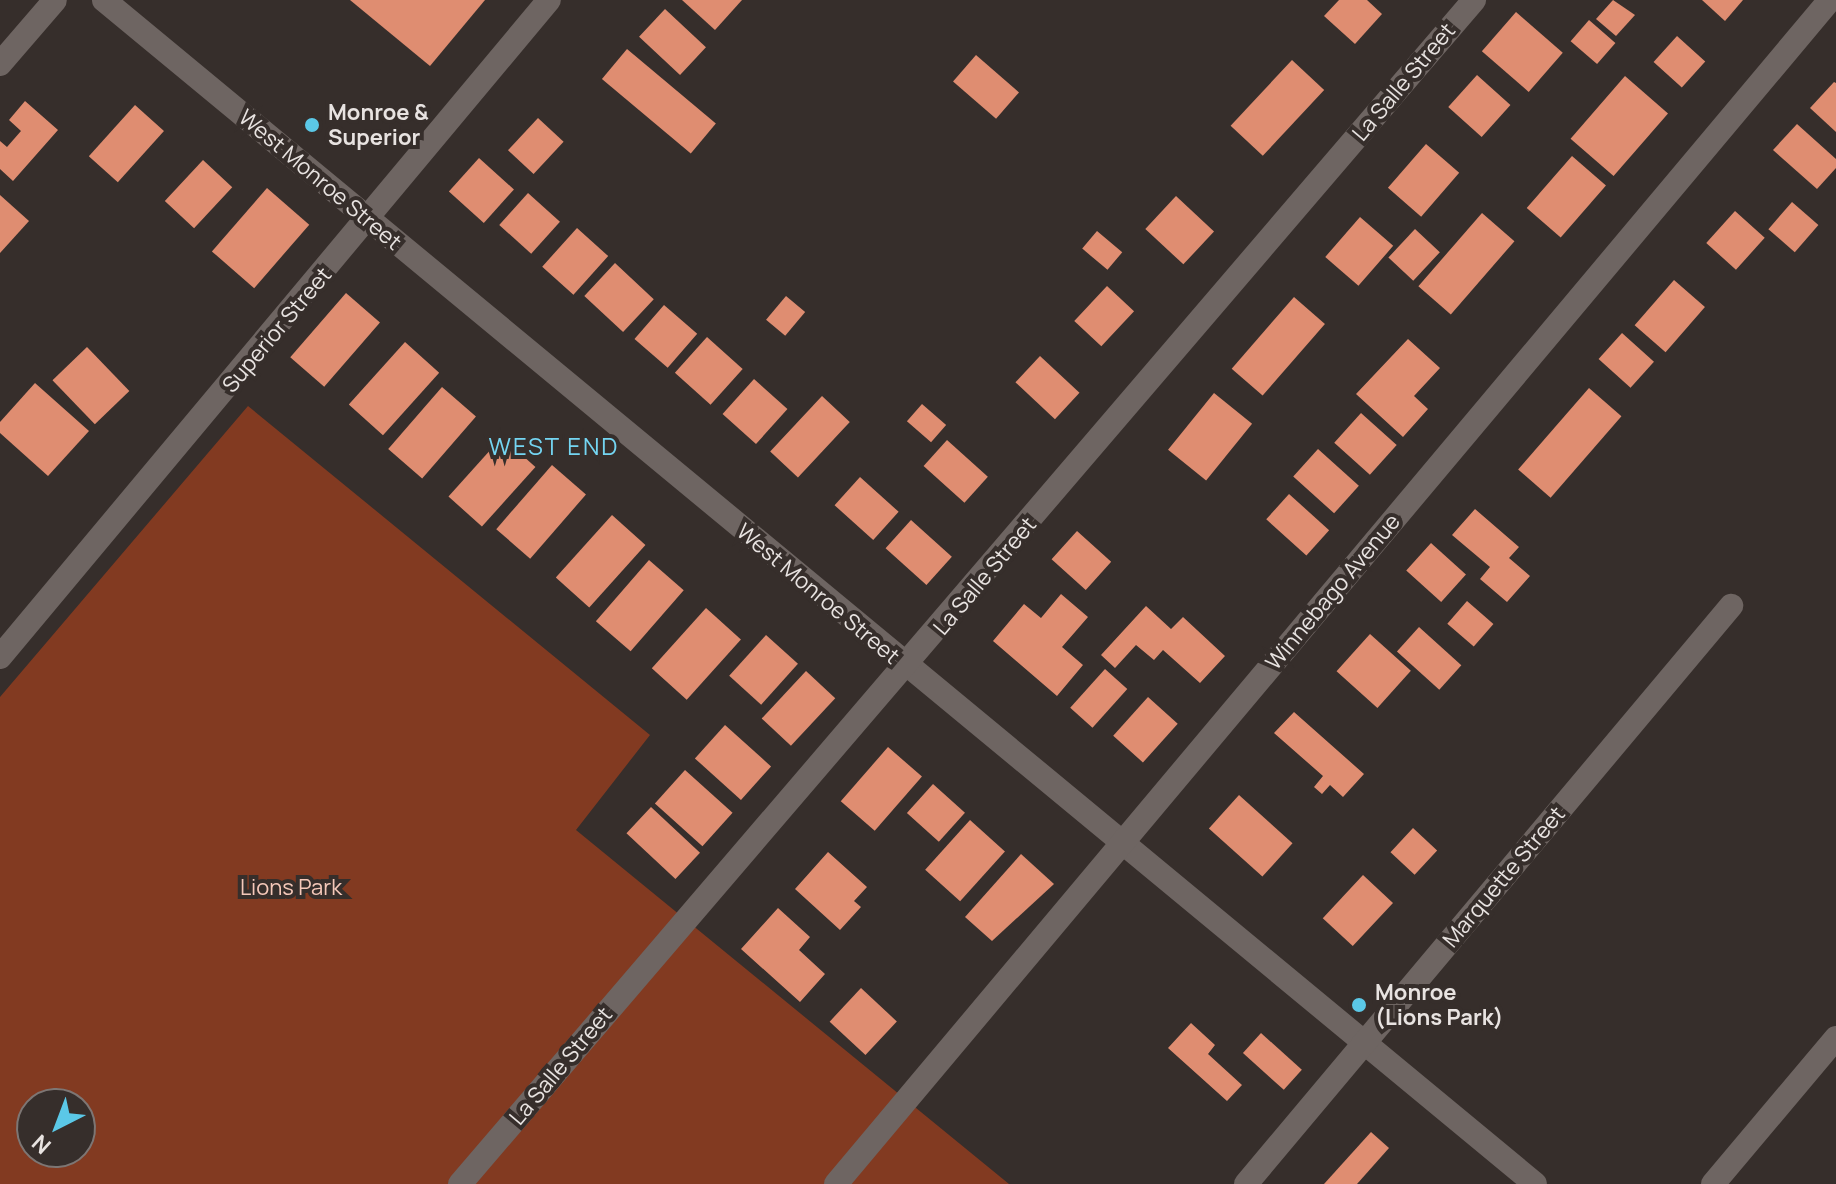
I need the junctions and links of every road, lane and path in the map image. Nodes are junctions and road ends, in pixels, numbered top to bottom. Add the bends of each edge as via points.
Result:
1 (55, 0) edge
2 (104, 0) edge
3 (549, 0) edge
4 (1474, 0) edge
5 (1830, 0) edge
6 (0, 64) edge
7 (369, 221) junction
8 (1731, 606) dead end
9 (0, 657) edge
10 (907, 668) junction
11 (1123, 842) junction
12 (1836, 1038) edge
13 (1366, 1041) junction
14 (460, 1184) edge
15 (836, 1184) edge
16 (1246, 1184) edge
17 (1535, 1184) edge
18 (1713, 1184) edge

1 - 6 street
2 - 7 street, West Monroe Street
3 - 7 street, Superior Street
4 - 10 street, La Salle Street
5 - 11 street, Winnebago Avenue
7 - 9 street, Superior Street
7 - 10 street, West Monroe Street
8 - 13 street, Marquette Street
10 - 11 street, West Monroe Street
10 - 14 street, La Salle Street
11 - 13 street, West Monroe Street
11 - 15 street, Winnebago Avenue
12 - 18 street
13 - 16 street, Marquette Street
13 - 17 street, West Monroe Street

